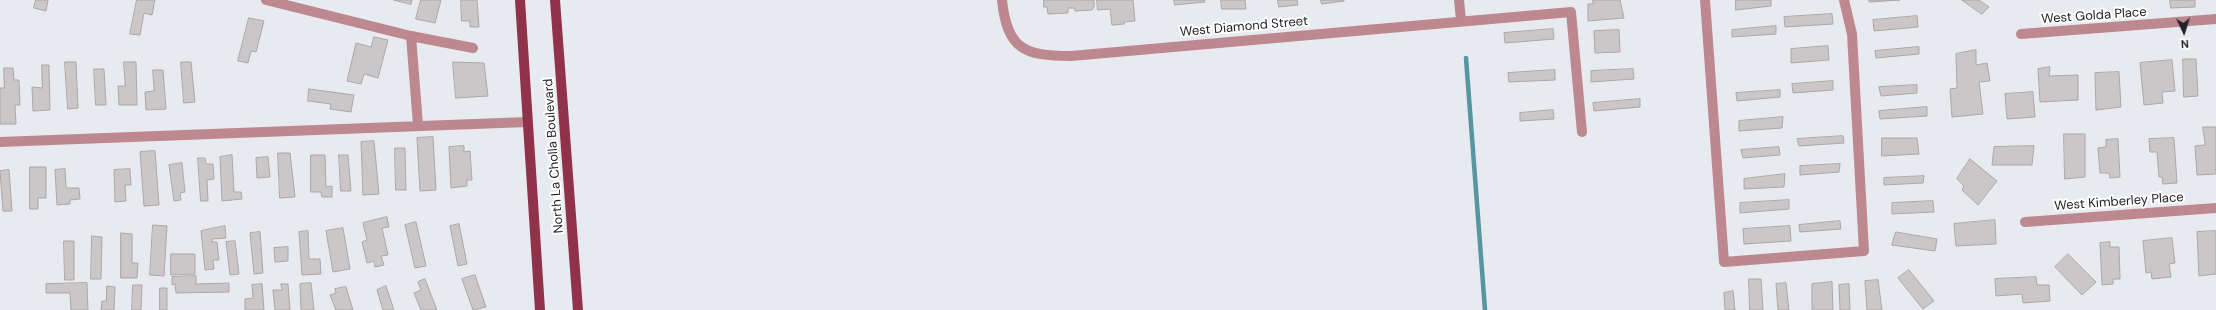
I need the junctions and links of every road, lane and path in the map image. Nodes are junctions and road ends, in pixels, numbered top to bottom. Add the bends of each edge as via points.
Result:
1 (266, 0) edge
2 (520, 0) edge
3 (555, 0) edge
4 (1002, 0) edge
5 (1459, 0) edge
6 (1705, 0) edge
7 (1844, 0) edge
8 (2216, 19) edge
9 (1461, 20) junction
10 (2021, 34) dead end
11 (411, 36) junction
12 (473, 48) dead end
13 (527, 122) junction
14 (418, 125) junction
15 (1582, 132) dead end
16 (0, 142) edge
17 (2216, 208) edge
18 (2025, 222) dead end
19 (540, 310) edge
20 (578, 310) edge

1 - 11 street
2 - 13 main road, North La Cholla Boulevard
3 - 20 main road, North La Cholla Boulevard
4 - 9 street, West Diamond Street via 1004,21 1012,39 1029,52 1048,56
5 - 9 street
6 - 7 street via 1724,262 1864,251 1852,34
8 - 10 street, West Golda Place
9 - 15 street, West Diamond Street via 1571,12
11 - 12 street
11 - 14 street
13 - 14 street
13 - 19 main road, North La Cholla Boulevard
14 - 16 street
17 - 18 street, West Kimberley Place

